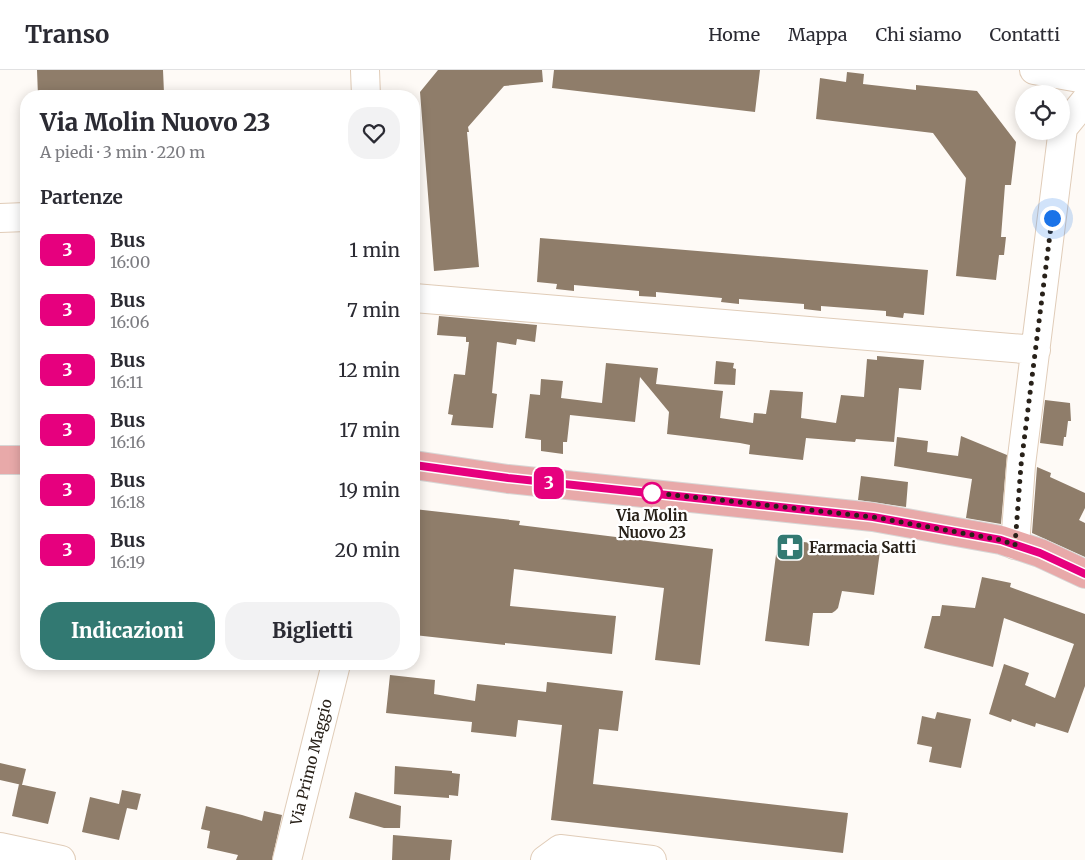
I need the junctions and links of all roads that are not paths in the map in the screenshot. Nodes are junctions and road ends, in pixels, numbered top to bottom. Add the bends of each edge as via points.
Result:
1 (364, 70) edge
2 (1028, 70) edge
3 (1034, 70) edge
4 (1085, 79) edge
5 (1045, 85) edge
6 (366, 90) edge
7 (1085, 101) edge
8 (1070, 116) edge
9 (1060, 140) edge
10 (0, 218) edge
11 (20, 218) edge
12 (420, 299) edge
13 (1036, 350) junction
14 (0, 460) edge
15 (20, 460) edge
16 (420, 466) edge
17 (1015, 545) junction
18 (1085, 574) edge
19 (334, 670) edge
20 (0, 847) edge
21 (61, 860) edge
22 (287, 860) edge
23 (545, 860) edge
24 (652, 860) edge

1 - 6 street
2 - 5 street
3 - 4 street
7 - 8 street
9 - 13 street
10 - 11 street
12 - 13 street
13 - 17 street via 1021,465
14 - 15 main road
16 - 17 main road via 873,517
17 - 18 main road
19 - 22 street, Via Primo Maggio
20 - 21 street
23 - 24 street via 560,849

